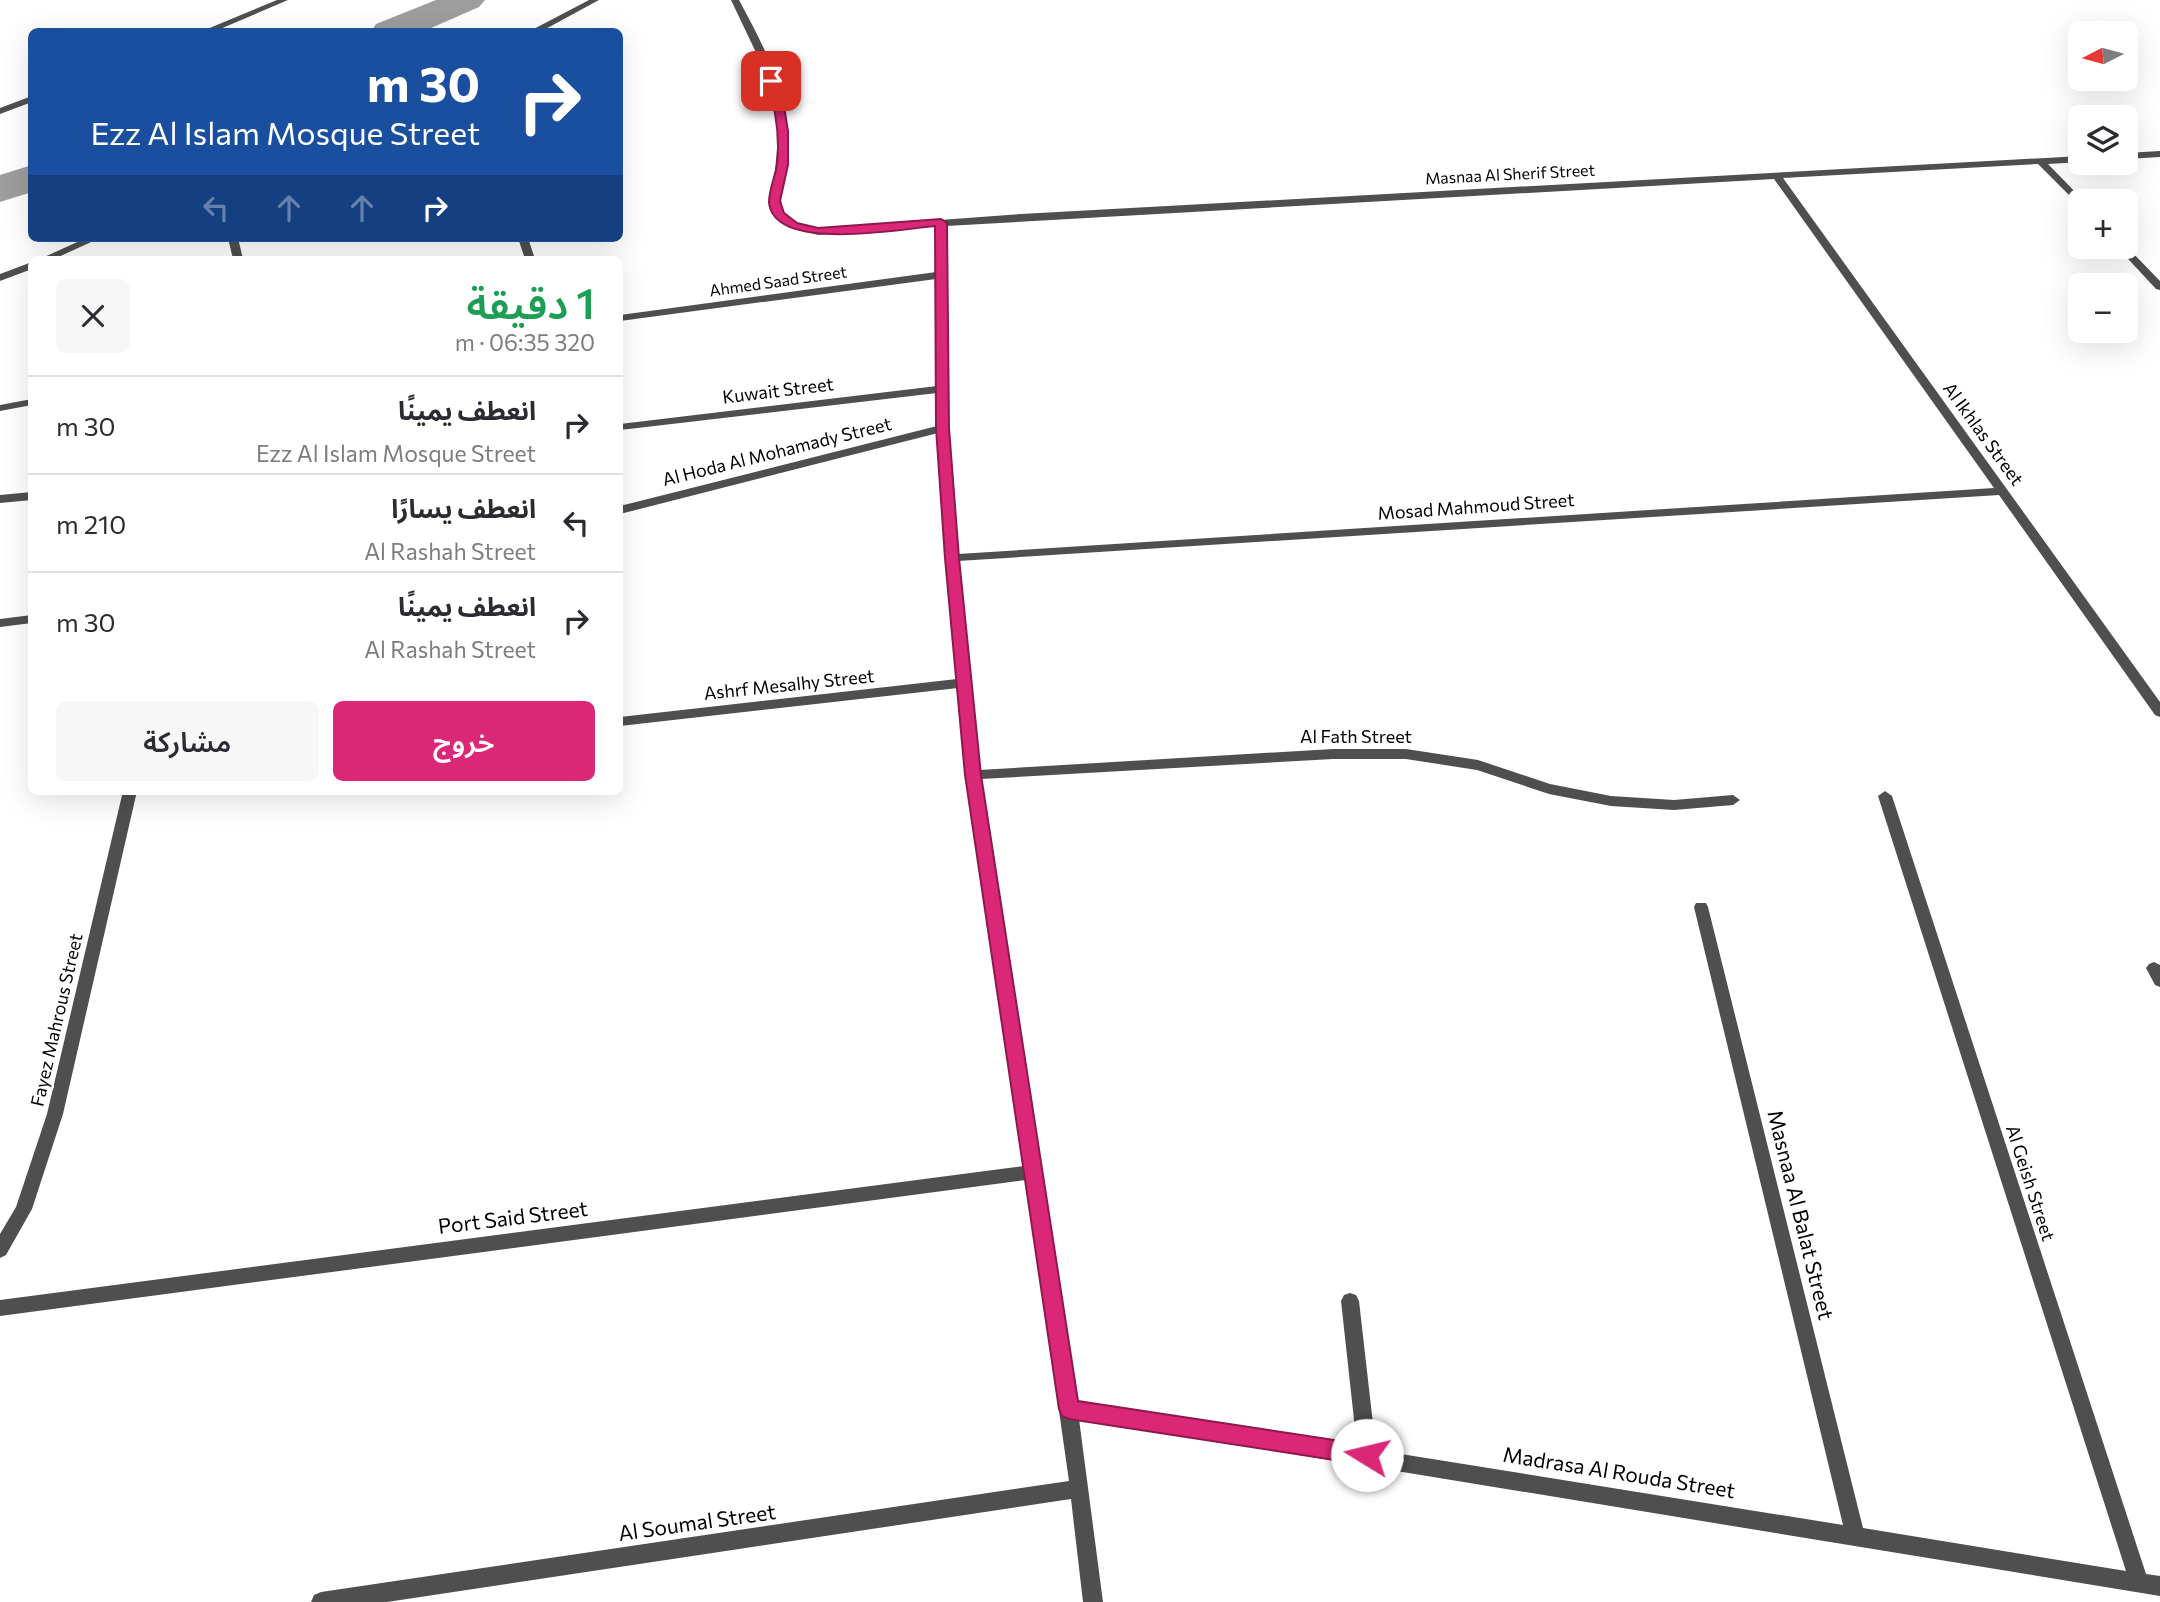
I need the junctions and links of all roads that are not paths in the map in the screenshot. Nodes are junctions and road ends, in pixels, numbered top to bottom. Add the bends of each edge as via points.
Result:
1 (284, 0) edge
2 (595, 0) edge
3 (735, 0) edge
4 (214, 28) edge
5 (539, 28) edge
6 (28, 100) edge
7 (0, 111) edge
8 (2160, 155) edge
9 (2138, 156) edge
10 (2068, 160) edge
11 (2040, 161) junction
12 (1777, 176) junction
13 (2068, 190) edge
14 (941, 223) junction
15 (85, 242) edge
16 (52, 256) edge
17 (2133, 259) edge
18 (28, 267) edge
19 (940, 275) junction
20 (0, 278) edge
21 (2160, 287) edge
22 (623, 318) edge
23 (942, 389) junction
24 (28, 403) edge
25 (0, 408) edge
26 (623, 427) edge
27 (943, 428) junction
28 (2002, 491) junction
29 (28, 496) edge
30 (0, 499) edge
31 (623, 509) edge
32 (952, 558) junction
33 (28, 620) edge
34 (0, 623) edge
35 (963, 683) junction
36 (2160, 712) edge
37 (623, 722) edge
38 (973, 775) junction
39 (129, 795) edge
40 (1885, 796) dead end
41 (1733, 800) dead end
42 (1701, 907) dead end
43 (1032, 1172) junction
44 (0, 1250) edge
45 (1350, 1301) dead end
46 (0, 1308) edge
47 (1069, 1409) junction
48 (1367, 1455) junction
49 (1079, 1489) junction
50 (1855, 1535) junction
51 (2139, 1582) junction
52 (2160, 1586) edge
53 (321, 1602) edge
54 (1093, 1602) edge

1 - 4 street
2 - 5 street
3 - 14 street, Masnaa Al Sherif Street via 758,44 778,100 783,131 775,201 779,215 793,226 818,232
6 - 7 street
8 - 9 street
10 - 11 street, Masnaa Al Sherif Street
11 - 12 street, Masnaa Al Sherif Street
11 - 13 street
12 - 14 street, Masnaa Al Sherif Street
12 - 28 street, Al Ikhlas Street
14 - 19 street
15 - 16 street
17 - 21 street
18 - 20 street
19 - 22 street, Ahmed Saad Street
19 - 23 street
23 - 26 street, Kuwait Street
23 - 27 street
24 - 25 street
27 - 31 street, Al Hoda Al Mohamady Street
27 - 32 street
28 - 32 street, Mosad Mahmoud Street
28 - 36 street, Al Ikhlas Street
29 - 30 street
32 - 35 street
33 - 34 street
35 - 37 street, Ashrf Mesalhy Street
35 - 38 street
38 - 41 street, Al Fath Street via 1333,754 1406,754 1478,765 1549,789 1611,801 1674,805
38 - 43 street
39 - 44 street, Fayez Mahrous Street via 55,1114 24,1209
40 - 51 street, Al Geish Street
42 - 50 street, Masnaa Al Balat Street
43 - 46 street, Port Said Street
43 - 47 street
45 - 48 street
47 - 48 street, Madrasa Al Rouda Street
47 - 49 street
48 - 50 street, Madrasa Al Rouda Street
49 - 53 street, Al Soumal Street
49 - 54 street
50 - 51 street, Madrasa Al Rouda Street
51 - 52 street, Madrasa Al Rouda Street

